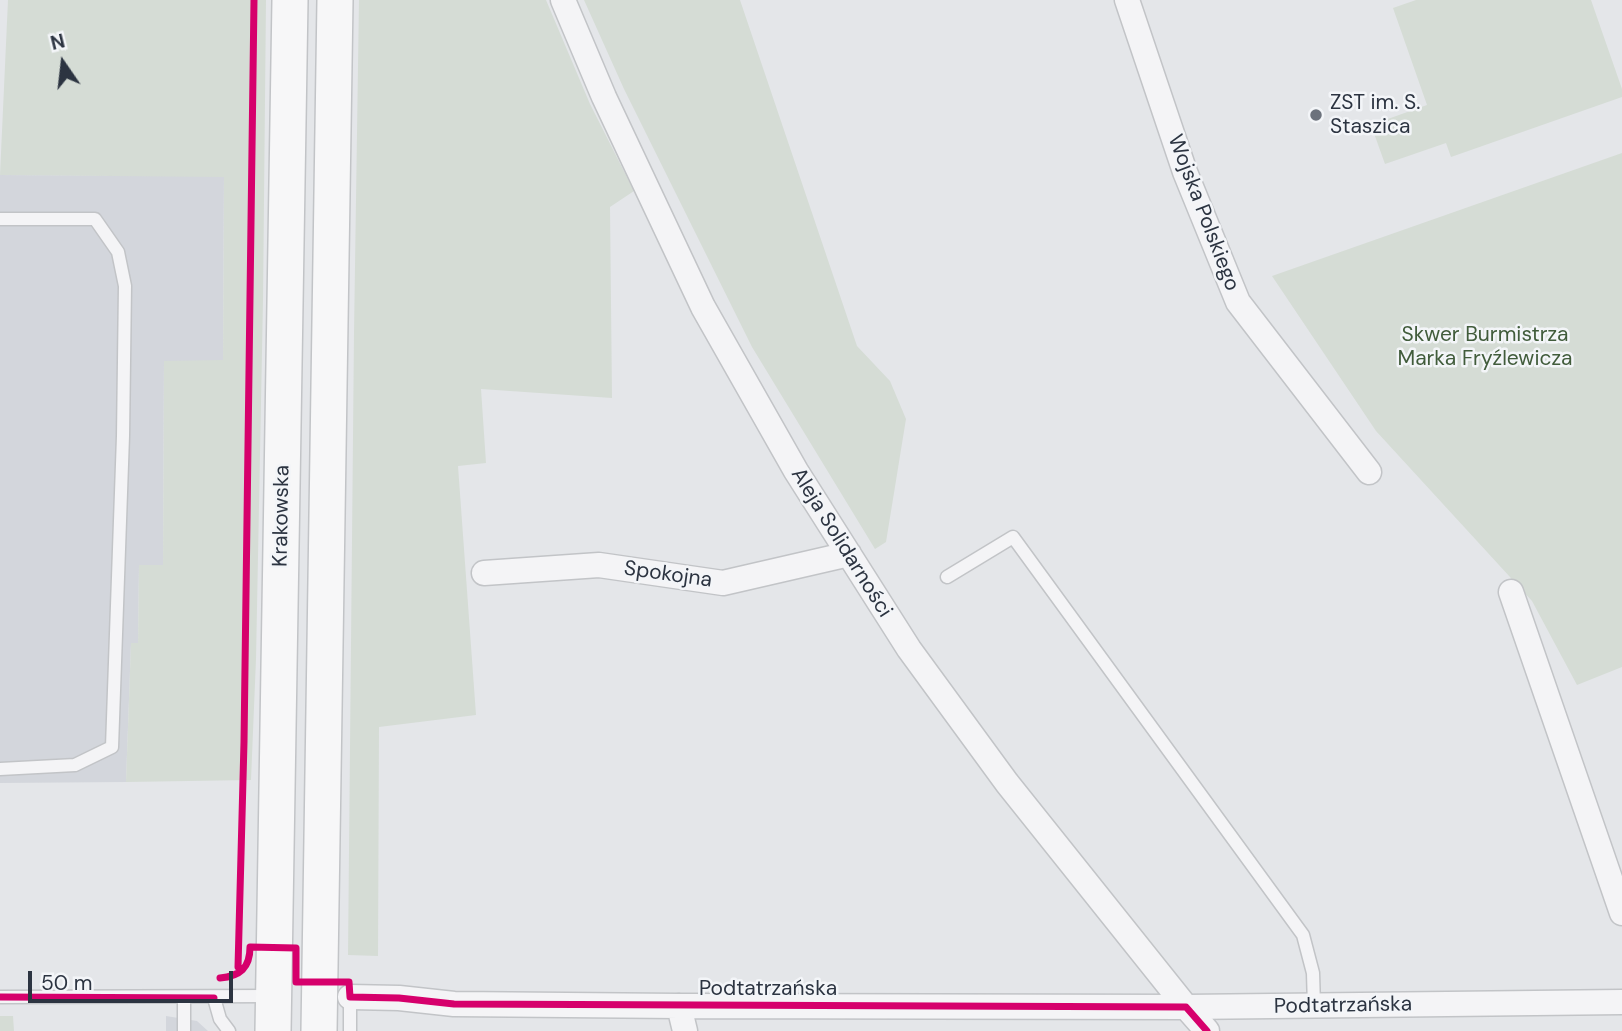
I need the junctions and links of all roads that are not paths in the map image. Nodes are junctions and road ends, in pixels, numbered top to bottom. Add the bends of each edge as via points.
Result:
1 (290, 0) edge
2 (335, 0) edge
3 (562, 0) edge
4 (1127, 0) edge
5 (0, 219) edge
6 (1369, 472) dead end
7 (849, 554) junction
8 (484, 573) dead end
9 (947, 577) dead end
10 (1511, 592) dead end
11 (0, 769) edge
12 (1622, 913) edge
13 (274, 996) junction
14 (350, 997) joint
15 (0, 998) edge
16 (184, 998) junction
17 (214, 998) junction
18 (1622, 1002) edge
19 (679, 1006) junction
20 (1314, 1006) junction
21 (1186, 1007) junction
22 (184, 1031) edge
23 (229, 1031) edge
24 (273, 1031) edge
25 (319, 1031) edge
26 (350, 1031) edge
27 (685, 1031) edge
28 (1208, 1031) edge

1 - 13 main road, Krakowska
2 - 25 main road
3 - 7 street, Aleja Solidarności via 702,307
4 - 6 street, Wojska Polskiego via 1185,172 1238,302
5 - 11 lane via 95,219 118,251 125,285 112,747 75,765
7 - 8 street, Spokojna via 723,583 599,565
7 - 21 street, Aleja Solidarności via 909,649 1007,783
9 - 20 lane via 1013,537 1303,935 1313,974
10 - 12 street
13 - 17 lane
13 - 24 main road, Krakowska
14 - 19 street, Podtatrzańska via 454,1004
14 - 26 lane
15 - 16 lane
16 - 17 lane
16 - 22 lane
17 - 23 lane
18 - 20 street, Podtatrzańska
19 - 21 street, Podtatrzańska
19 - 27 street
20 - 21 street, Podtatrzańska
21 - 28 street, Aleja Solidarności

